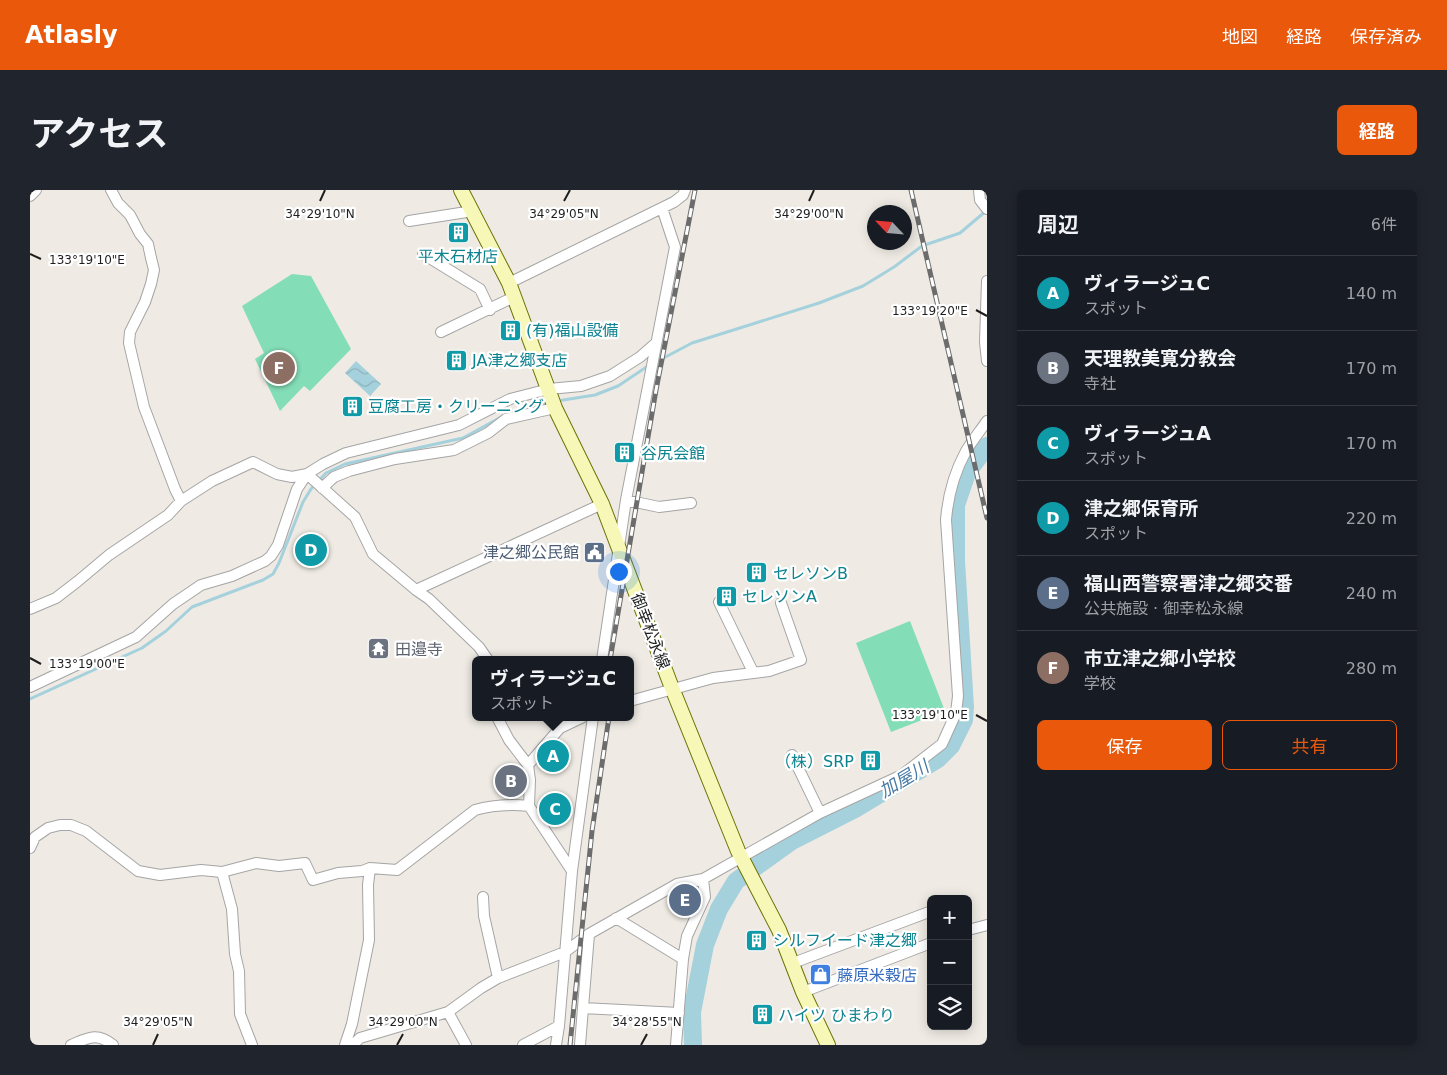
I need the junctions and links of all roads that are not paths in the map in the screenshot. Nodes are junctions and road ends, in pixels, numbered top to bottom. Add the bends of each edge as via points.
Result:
1 (36, 190) edge
2 (111, 190) edge
3 (460, 190) edge
4 (685, 190) edge
5 (979, 195) edge
6 (30, 196) edge
7 (662, 208) junction
8 (987, 209) edge
9 (473, 212) junction
10 (409, 221) dead end
11 (423, 254) dead end
12 (987, 280) edge
13 (510, 283) junction
14 (514, 297) junction
15 (490, 310) junction
16 (440, 332) dead end
17 (656, 343) junction
18 (987, 357) edge
19 (552, 399) junction
20 (987, 421) edge
21 (391, 442) junction
22 (395, 459) junction
23 (307, 474) junction
24 (322, 488) junction
25 (626, 500) junction
26 (181, 501) junction
27 (691, 503) dead end
28 (602, 504) junction
29 (619, 547) junction
30 (416, 590) junction
31 (719, 602) dead end
32 (781, 603) dead end
33 (30, 610) edge
34 (485, 656) edge
35 (603, 656) edge
36 (754, 672) junction
37 (30, 688) edge
38 (672, 688) junction
39 (634, 700) edge
40 (499, 721) edge
41 (575, 721) edge
42 (592, 721) edge
43 (792, 755) dead end
44 (528, 766) junction
45 (529, 806) junction
46 (820, 813) junction
47 (30, 848) edge
48 (743, 862) junction
49 (370, 868) junction
50 (572, 871) junction
51 (222, 872) junction
52 (703, 879) junction
53 (483, 897) dead end
54 (927, 913) edge
55 (616, 918) junction
56 (987, 925) edge
57 (972, 929) edge
58 (589, 934) junction
59 (927, 945) edge
60 (565, 952) junction
61 (683, 959) junction
62 (793, 963) junction
63 (498, 978) junction
64 (803, 992) junction
65 (583, 1008) junction
66 (448, 1012) junction
67 (679, 1013) junction
68 (559, 1026) junction
69 (71, 1045) edge
70 (113, 1045) edge
71 (252, 1045) edge
72 (346, 1045) edge
73 (353, 1045) edge
74 (466, 1045) edge
75 (523, 1045) edge
76 (556, 1045) edge
77 (580, 1045) edge
78 (676, 1045) edge
79 (828, 1045) edge

1 - 6 street
2 - 26 street via 148,244 152,258 151,284 130,332 129,343 144,407
3 - 9 main road, 御幸松永線
4 - 7 street via 683,195
5 - 8 street
7 - 13 street
7 - 17 street via 675,246
9 - 10 street
9 - 13 main road, 御幸松永線
11 - 15 street via 480,289
12 - 18 street
13 - 14 main road, 御幸松永線
14 - 15 street
14 - 19 main road, 御幸松永線
15 - 16 street
17 - 19 street via 610,376
17 - 25 street
19 - 21 street via 510,399 459,425
19 - 22 street via 506,419 488,433 454,450
19 - 28 main road, 御幸松永線
20 - 46 street via 966,450 948,497 946,530 958,696 956,712 947,734 936,750 902,775
21 - 22 street
21 - 23 street via 346,453
22 - 24 street via 349,471 334,477
23 - 24 street
23 - 26 street via 292,477 277,474 253,462 212,481
23 - 37 street via 297,489 278,546 265,561 201,585 173,604 136,638
24 - 30 street via 355,517 373,554
25 - 27 street via 659,507
25 - 29 street
26 - 33 street via 168,515 109,555 56,598
28 - 29 main road, 御幸松永線
28 - 30 street
29 - 35 street
29 - 38 main road, 御幸松永線
30 - 34 street via 454,622
31 - 36 street
32 - 36 street via 802,660 769,671
36 - 38 street
38 - 39 street
38 - 48 main road, 御幸松永線
40 - 44 street
41 - 44 street via 560,728
42 - 50 street
43 - 46 street
44 - 45 street
45 - 49 street via 515,804 475,810 397,870
45 - 50 street
46 - 48 street
47 - 51 street via 35,838 48,828 71,825 86,831 138,871 160,875 201,870
48 - 52 street
48 - 62 main road, 御幸松永線
49 - 51 street via 313,880 305,863 285,866 256,863
49 - 72 street via 368,940
50 - 60 street
51 - 71 street via 232,909 240,1014
52 - 55 street via 677,884
52 - 61 street via 705,897 687,936
53 - 63 street
54 - 62 street
55 - 58 street
55 - 61 street
56 - 57 street
58 - 60 street
58 - 65 street
59 - 64 street
60 - 63 street
60 - 68 street
61 - 67 street
62 - 64 main road, 御幸松永線
63 - 66 street
64 - 79 main road, 御幸松永線
65 - 67 street
65 - 77 street
66 - 73 street via 360,1038
66 - 74 street
67 - 78 street
68 - 75 street
68 - 76 street
69 - 70 street via 94,1036

